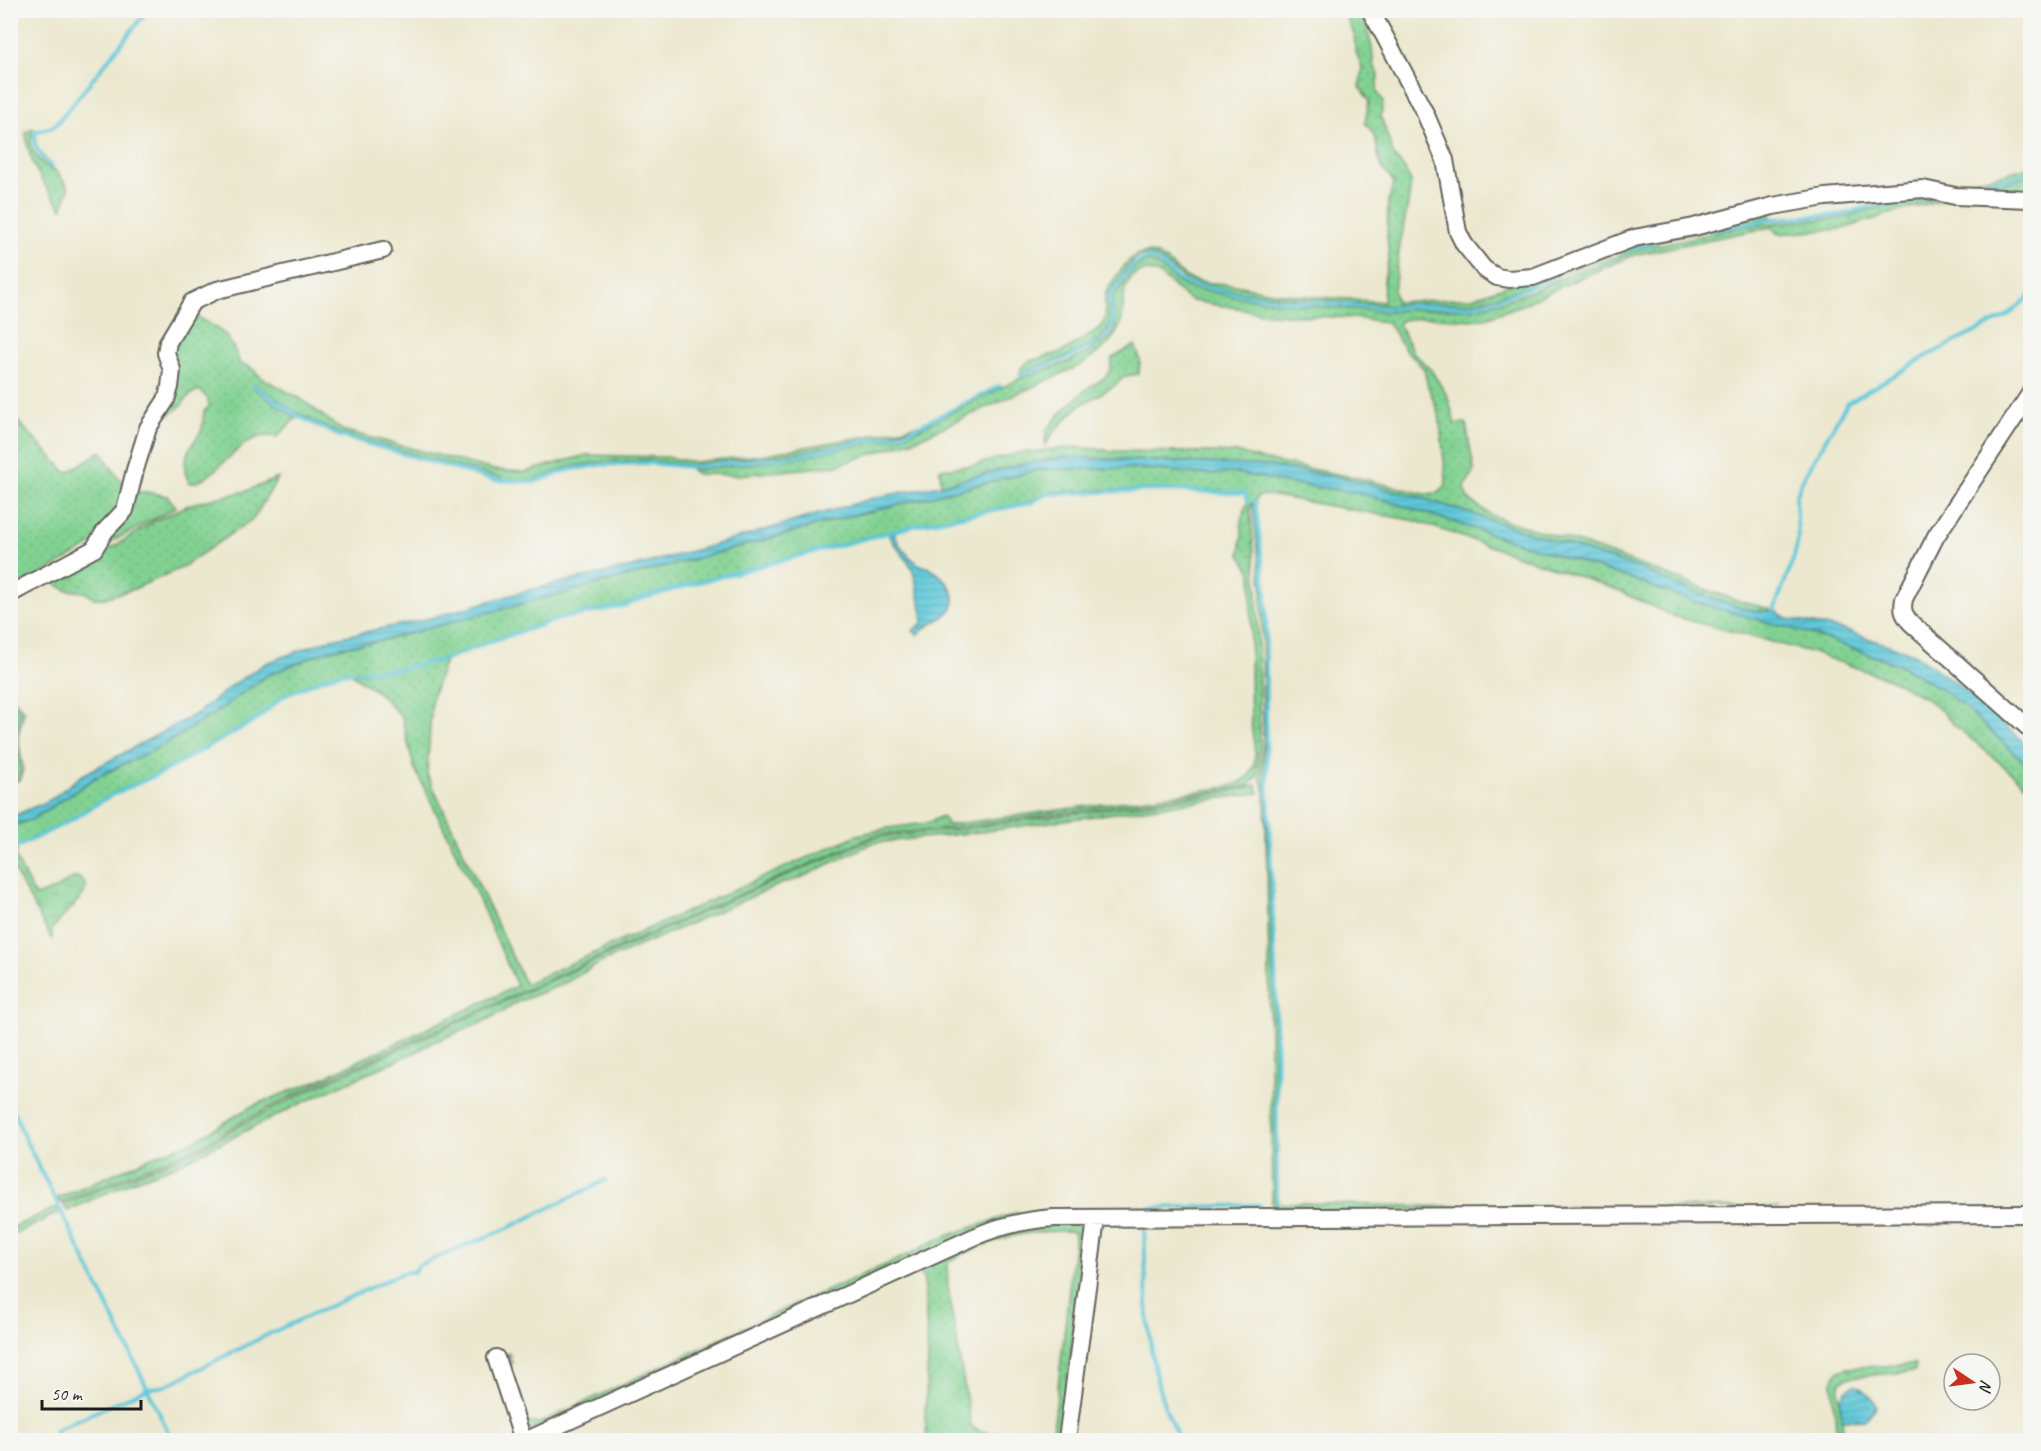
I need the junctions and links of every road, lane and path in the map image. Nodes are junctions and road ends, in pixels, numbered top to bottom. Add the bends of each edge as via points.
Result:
1 (1370, 10) edge
2 (2031, 199) edge
3 (383, 250) dead end
4 (2031, 394) edge
5 (10, 594) edge
6 (2031, 729) edge
7 (2031, 1214) edge
8 (1096, 1219) junction
9 (496, 1358) dead end
10 (525, 1440) edge
11 (1067, 1440) edge

1 - 2 street via 1421,105 1445,160 1456,223 1464,244 1484,269 1497,277 1533,277 1635,238 1825,197 1923,189 1955,196
3 - 5 street via 217,290 192,302 168,342 170,387 148,428 124,510 94,549
4 - 6 street via 1936,536 1902,608 1911,623
7 - 8 street
8 - 10 street via 1054,1218 990,1230
8 - 11 street
9 - 10 street

